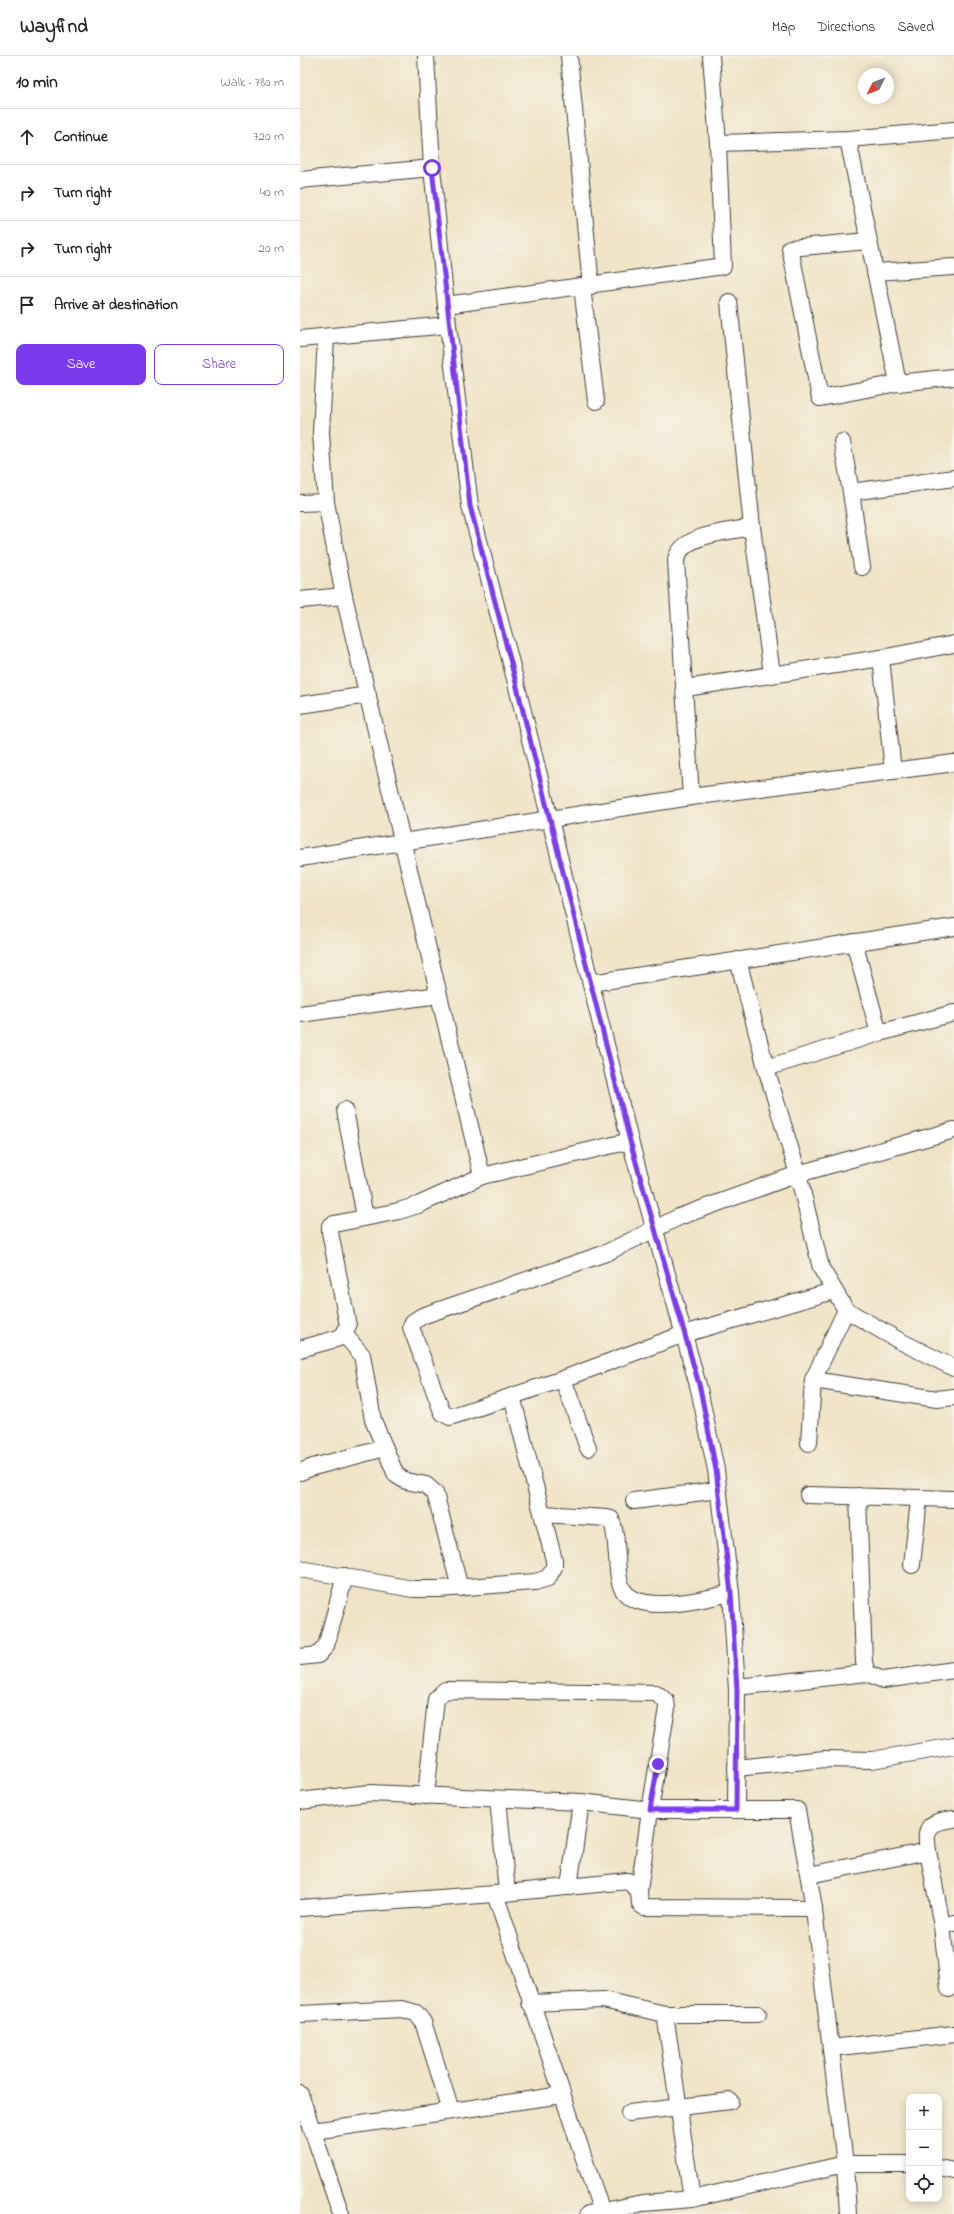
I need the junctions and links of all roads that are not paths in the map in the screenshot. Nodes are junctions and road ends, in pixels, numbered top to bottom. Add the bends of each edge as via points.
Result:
1 (426, 56) edge
2 (569, 56) edge
3 (711, 56) edge
4 (954, 130) edge
5 (848, 139) junction
6 (718, 142) junction
7 (432, 168) junction
8 (300, 180) edge
9 (868, 241) junction
10 (954, 267) edge
11 (875, 272) junction
12 (586, 286) junction
13 (729, 302) dead end
14 (446, 305) junction
15 (448, 325) junction
16 (326, 337) junction
17 (300, 339) edge
18 (954, 377) edge
19 (898, 383) junction
20 (596, 401) dead end
21 (842, 442) dead end
22 (954, 478) edge
23 (851, 492) junction
24 (300, 502) edge
25 (326, 502) junction
26 (752, 527) junction
27 (862, 568) dead end
28 (344, 596) junction
29 (300, 600) edge
30 (954, 644) edge
31 (881, 658) junction
32 (772, 674) junction
33 (686, 688) junction
34 (368, 695) junction
35 (300, 705) edge
36 (954, 763) edge
37 (893, 771) junction
38 (692, 797) junction
39 (550, 820) junction
40 (403, 842) junction
41 (300, 858) edge
42 (954, 927) edge
43 (854, 942) junction
44 (738, 960) junction
45 (591, 983) junction
46 (439, 995) junction
47 (954, 1013) edge
48 (300, 1014) edge
49 (879, 1034) junction
50 (766, 1068) junction
51 (345, 1110) dead end
52 (954, 1130) edge
53 (630, 1141) junction
54 (798, 1174) junction
55 (482, 1176) junction
56 (365, 1217) junction
57 (655, 1229) junction
58 (833, 1291) junction
59 (846, 1310) junction
60 (344, 1334) junction
61 (684, 1334) junction
62 (300, 1350) edge
63 (954, 1368) edge
64 (563, 1379) junction
65 (813, 1380) junction
66 (512, 1396) junction
67 (954, 1397) edge
68 (809, 1443) dead end
69 (385, 1448) junction
70 (588, 1448) dead end
71 (300, 1472) edge
72 (718, 1490) junction
73 (808, 1495) dead end
74 (858, 1496) junction
75 (919, 1499) junction
76 (954, 1499) edge
77 (634, 1501) dead end
78 (543, 1514) junction
79 (912, 1565) dead end
80 (300, 1569) edge
81 (345, 1576) junction
82 (460, 1588) junction
83 (731, 1593) junction
84 (300, 1657) edge
85 (954, 1670) edge
86 (867, 1673) junction
87 (737, 1687) junction
88 (954, 1746) edge
89 (736, 1768) junction
90 (426, 1796) junction
91 (498, 1798) junction
92 (300, 1801) edge
93 (581, 1802) junction
94 (650, 1810) junction
95 (736, 1810) junction
96 (954, 1819) edge
97 (928, 1851) junction
98 (809, 1875) junction
99 (569, 1887) junction
100 (639, 1891) junction
101 (501, 1893) junction
102 (300, 1908) edge
103 (814, 1908) junction
104 (948, 1925) edge
105 (949, 1989) dead end
106 (530, 2002) junction
107 (300, 2014) edge
108 (665, 2014) junction
109 (758, 2014) dead end
110 (954, 2034) edge
111 (831, 2048) junction
112 (300, 2094) edge
113 (562, 2095) junction
114 (730, 2101) dead end
115 (679, 2106) junction
116 (451, 2111) junction
117 (629, 2113) dead end
118 (313, 2131) junction
119 (845, 2164) junction
120 (906, 2164) edge
121 (942, 2169) edge
122 (954, 2171) edge
123 (692, 2199) junction
124 (643, 2209) edge
125 (595, 2213) edge
126 (341, 2214) edge
127 (848, 2214) edge

1 - 7 street
2 - 12 street
3 - 6 street
4 - 5 street
5 - 6 street
5 - 9 street
6 - 12 street via 723,266
7 - 8 street
7 - 14 street
9 - 11 street
9 - 19 street via 790,248 820,398
10 - 11 street
11 - 19 street
12 - 14 street
12 - 20 street
13 - 26 street
14 - 15 street
15 - 16 street
15 - 39 street via 470,506
16 - 17 street
16 - 25 street via 321,433
18 - 19 street
21 - 23 street
22 - 23 street
23 - 27 street
24 - 25 street
25 - 28 street
26 - 32 street
26 - 33 street via 690,541 678,553 676,560
28 - 29 street
28 - 34 street
30 - 31 street
31 - 32 street
31 - 37 street
32 - 33 street
33 - 38 street
34 - 35 street
34 - 40 street
36 - 37 street
37 - 38 street
38 - 39 street
39 - 40 street
39 - 45 street
40 - 41 street
40 - 46 street
42 - 43 street
43 - 44 street
43 - 49 street
44 - 45 street
44 - 50 street
45 - 53 street
46 - 48 street
46 - 55 street
47 - 49 street
49 - 50 street
50 - 54 street
51 - 56 street
52 - 54 street
53 - 55 street
53 - 57 street
54 - 57 street via 679,1217
54 - 58 street via 821,1268
55 - 56 street via 418,1205
56 - 60 street via 339,1221 329,1229 348,1326
57 - 61 street
57 - 66 street via 606,1253 422,1316 413,1322 412,1332 441,1409 446,1416 456,1416
58 - 59 street
58 - 61 street
59 - 63 street
59 - 65 street
60 - 62 street via 339,1338
60 - 69 street via 362,1355 373,1420
61 - 64 street
61 - 72 street via 700,1388
64 - 66 street
64 - 70 street
65 - 67 street via 937,1399
65 - 68 street
66 - 78 street
69 - 71 street
69 - 82 street via 391,1466 400,1478 426,1485 435,1493
72 - 77 street
72 - 83 street
73 - 74 street
74 - 75 street
74 - 86 street via 864,1662
75 - 76 street
75 - 79 street
78 - 82 street via 554,1560 554,1567 548,1578 535,1582
78 - 83 street via 611,1520 620,1582 626,1594 635,1600 677,1604
80 - 81 street
81 - 82 street via 413,1589
81 - 84 street via 326,1646 318,1655
83 - 87 street
85 - 86 street via 883,1680
86 - 87 street
87 - 89 street
88 - 89 street via 872,1760 826,1760
89 - 95 street
90 - 91 street
90 - 92 street via 369,1793
90 - 94 street via 436,1699 442,1692 454,1688 648,1692 663,1697 667,1708
91 - 93 street
91 - 101 street
93 - 94 street
93 - 99 street
94 - 95 street
94 - 100 street
95 - 98 street via 797,1810
96 - 97 street via 935,1822 929,1827 926,1836
97 - 98 street
97 - 104 street
98 - 103 street
99 - 100 street via 628,1881
99 - 101 street
100 - 103 street via 640,1904 650,1908
101 - 102 street
101 - 106 street
103 - 111 street
104 - 105 street
106 - 108 street via 603,2000
106 - 113 street
107 - 116 street via 402,2009 416,2013 423,2022
108 - 109 street
108 - 115 street
110 - 111 street
111 - 119 street
112 - 118 street
113 - 116 street
113 - 125 street
114 - 115 street
115 - 117 street
115 - 123 street
116 - 118 street
118 - 126 street
119 - 120 street
119 - 123 street
119 - 127 street
121 - 122 street
123 - 124 street
124 - 125 street

